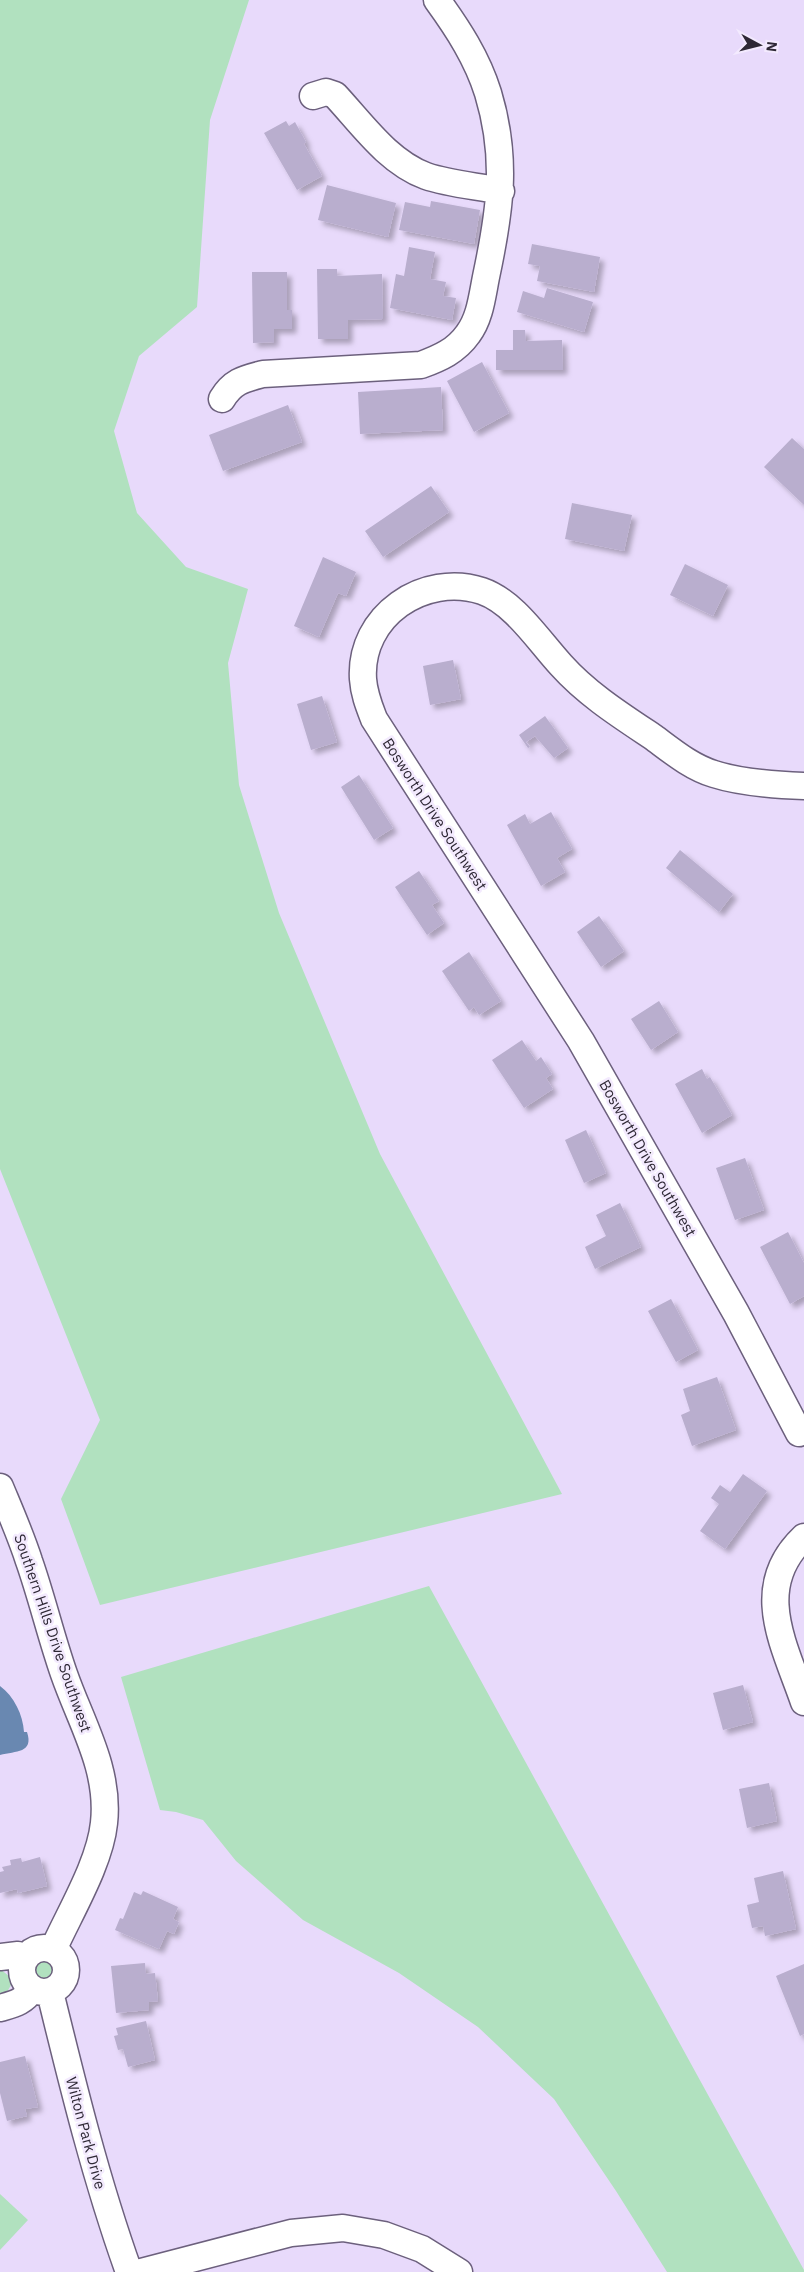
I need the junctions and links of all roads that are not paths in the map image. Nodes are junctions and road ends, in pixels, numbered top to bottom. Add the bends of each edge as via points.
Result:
1 (436, 0) edge
2 (314, 96) dead end
3 (501, 191) junction
4 (222, 398) dead end
5 (804, 786) edge
6 (799, 1433) dead end
7 (0, 1487) edge
8 (804, 1537) edge
9 (804, 1702) edge
10 (53, 1950) junction
11 (12, 1958) edge
12 (41, 1990) junction
13 (0, 2008) edge
14 (129, 2272) edge
15 (141, 2272) edge
16 (459, 2272) edge

1 - 3 street via 462,34 487,91 500,152
2 - 3 street via 326,92 335,95 388,152 406,166 426,176
3 - 4 street via 478,314 468,334 456,347 441,358 416,366 263,374 229,387
5 - 6 street, Bosworth Drive Southwest via 737,780 691,764 594,697 512,609 482,591 463,586 440,586 411,596 394,606 384,618 373,633 365,655 366,701 374,719 581,1041 736,1313
7 - 10 street, Southern Hills Drive Southwest via 29,1560 64,1674 103,1778 104,1824 100,1845
8 - 9 street via 783,1562 774,1604 776,1624
10 - 11 street via 40,1948
10 - 12 street via 64,1959 66,1973 59,1986
11 - 12 street via 23,1977
12 - 13 street via 18,2003
12 - 14 street, Wilton Park Drive
15 - 16 street via 291,2233 343,2228 384,2235 422,2249

